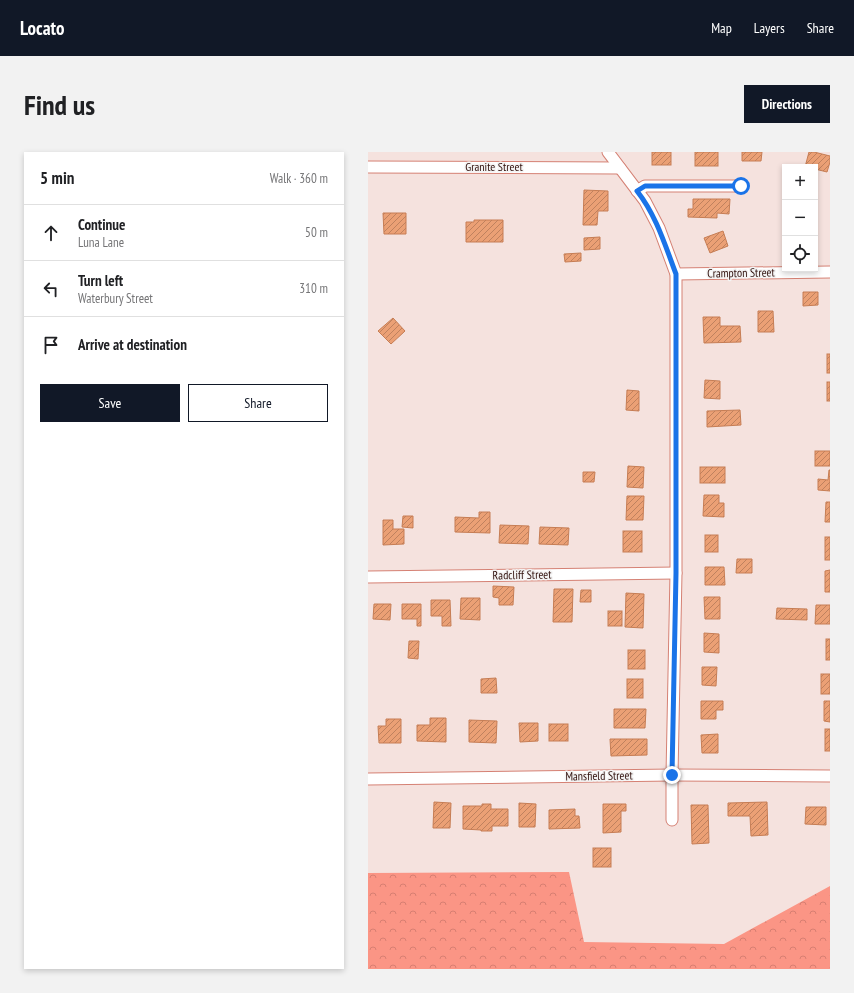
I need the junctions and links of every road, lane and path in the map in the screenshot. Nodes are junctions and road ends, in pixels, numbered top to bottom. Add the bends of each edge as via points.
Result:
1 (608, 152) edge
2 (368, 167) edge
3 (620, 168) junction
4 (741, 186) dead end
5 (637, 191) junction
6 (830, 272) edge
7 (676, 274) junction
8 (676, 573) junction
9 (368, 578) edge
10 (672, 775) junction
11 (830, 776) edge
12 (368, 779) edge
13 (672, 820) dead end

1 - 3 street
2 - 3 street, Granite Street
3 - 5 street
4 - 5 street via 645,186
5 - 7 street via 645,201 658,228
6 - 7 street, Crampton Street
7 - 8 street
8 - 9 street, Radcliff Street
8 - 10 street
10 - 11 street, Mansfield Street
10 - 12 street, Mansfield Street
10 - 13 street

